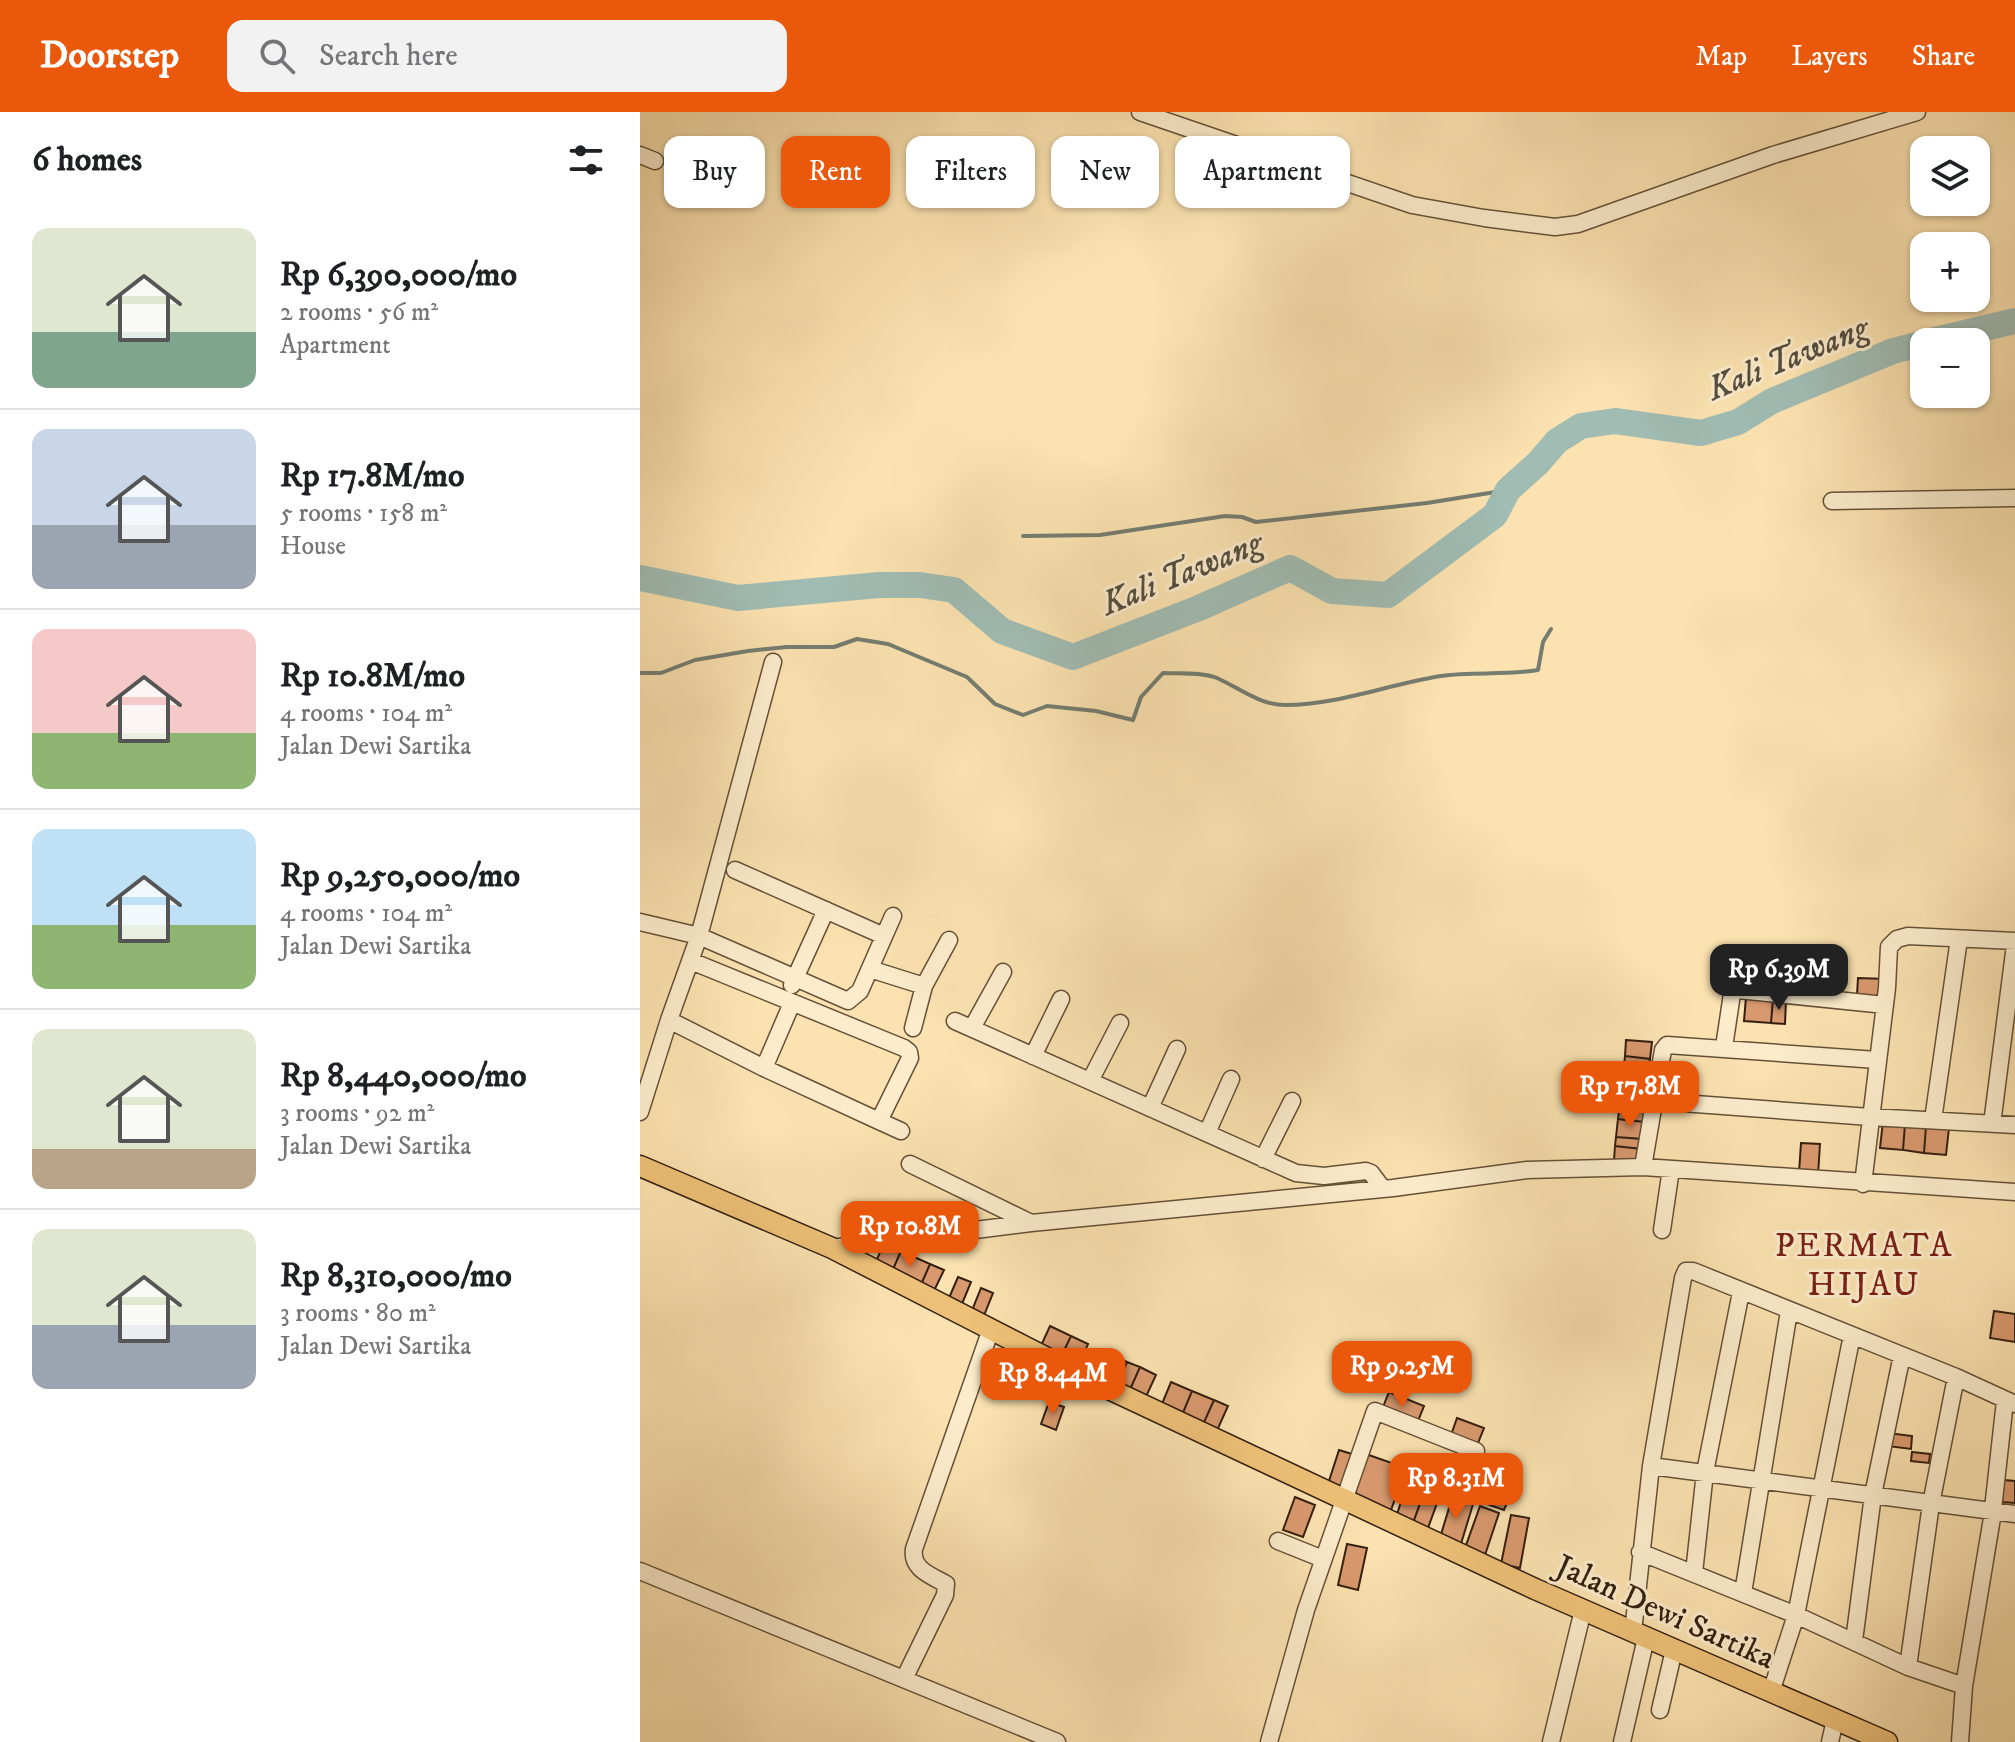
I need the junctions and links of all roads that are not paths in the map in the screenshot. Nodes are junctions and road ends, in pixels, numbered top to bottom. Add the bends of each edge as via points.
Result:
1 (1140, 112) edge
2 (1917, 112) edge
3 (2015, 498) edge
4 (1832, 501) dead end
5 (773, 662) dead end
6 (735, 870) dead end
7 (826, 910) junction
8 (893, 916) dead end
9 (640, 922) edge
10 (699, 936) junction
11 (884, 936) junction
12 (1959, 939) junction
13 (949, 940) dead end
14 (2015, 943) edge
15 (691, 961) junction
16 (870, 969) junction
17 (1003, 972) dead end
18 (796, 976) junction
19 (924, 986) junction
20 (1061, 999) dead end
21 (789, 1001) junction
22 (1885, 1005) junction
23 (669, 1020) junction
24 (955, 1021) dead end
25 (1120, 1023) dead end
26 (913, 1028) dead end
27 (972, 1028) junction
28 (1724, 1047) junction
29 (1177, 1049) dead end
30 (1033, 1056) junction
31 (1877, 1060) junction
32 (764, 1068) junction
33 (1231, 1079) dead end
34 (1090, 1081) junction
35 (1292, 1101) dead end
36 (1655, 1101) junction
37 (1150, 1108) junction
38 (640, 1112) edge
39 (1870, 1117) junction
40 (1933, 1120) junction
41 (879, 1121) junction
42 (1992, 1124) junction
43 (2015, 1125) edge
44 (901, 1131) dead end
45 (1207, 1133) junction
46 (1263, 1159) junction
47 (910, 1164) dead end
48 (640, 1166) edge
49 (1643, 1167) junction
50 (1671, 1169) junction
51 (1863, 1184) junction
52 (1383, 1189) junction
53 (2015, 1192) edge
54 (1031, 1223) junction
55 (1662, 1230) dead end
56 (832, 1248) junction
57 (1741, 1292) junction
58 (1789, 1311) junction
59 (991, 1329) junction
60 (1852, 1335) junction
61 (1902, 1355) junction
62 (1956, 1377) junction
63 (2010, 1402) edge
64 (1476, 1451) dead end
65 (1651, 1466) junction
66 (1705, 1472) junction
67 (1761, 1479) junction
68 (1820, 1486) junction
69 (1873, 1495) junction
70 (1344, 1500) junction
71 (1931, 1504) junction
72 (1989, 1513) junction
73 (2015, 1514) edge
74 (2015, 1524) edge
75 (1278, 1541) dead end
76 (1640, 1552) junction
77 (1323, 1559) junction
78 (640, 1571) edge
79 (1694, 1573) junction
80 (1743, 1593) junction
81 (1583, 1610) junction
82 (1796, 1615) junction
83 (1640, 1635) junction
84 (1854, 1641) junction
85 (1674, 1650) junction
86 (1908, 1667) junction
87 (904, 1679) junction
88 (1964, 1686) junction
89 (1771, 1692) junction
90 (1660, 1710) dead end
91 (1835, 1720) junction
92 (1057, 1742) edge
93 (1269, 1742) edge
94 (1551, 1742) edge
95 (1622, 1742) edge
96 (1830, 1742) edge
97 (1887, 1742) edge
98 (1960, 1742) edge

1 - 2 street via 1412,205 1555,227 1578,224 1773,155
3 - 4 street
5 - 10 street
6 - 7 street
7 - 11 street
7 - 18 street
8 - 11 street
9 - 10 street
10 - 15 street
10 - 18 street
11 - 16 street
12 - 14 street
12 - 22 street via 1897,939 1889,947
12 - 40 street
13 - 19 street
14 - 42 street
15 - 21 street
15 - 23 street
16 - 18 street via 860,991 848,1001
16 - 19 street
17 - 27 street
18 - 21 street
19 - 26 street
20 - 30 street
21 - 32 street
21 - 41 street via 909,1052
22 - 28 street via 1738,990 1732,994
22 - 31 street
23 - 32 street
23 - 38 street
24 - 27 street
25 - 34 street
27 - 30 street
28 - 31 street
28 - 36 street via 1667,1045
29 - 37 street
30 - 34 street
31 - 39 street
32 - 41 street
33 - 45 street
34 - 37 street
35 - 46 street
36 - 39 street
36 - 49 street
37 - 45 street
39 - 40 street
39 - 51 street
40 - 42 street
41 - 44 street
42 - 43 street
45 - 46 street
46 - 52 street via 1296,1173 1366,1171
47 - 54 street
48 - 56 main road, Jalan Dewi Sartika
49 - 50 street
49 - 52 street via 1527,1170
50 - 51 street
50 - 55 street
51 - 53 street
52 - 54 street
54 - 56 street
56 - 59 main road, Jalan Dewi Sartika
57 - 58 street
57 - 65 street via 1693,1271 1684,1274
57 - 66 street
58 - 60 street
58 - 67 street
59 - 70 main road, Jalan Dewi Sartika
59 - 87 street via 914,1549 917,1567 946,1584
60 - 61 street
60 - 68 street
61 - 62 street
61 - 69 street
62 - 63 street
62 - 71 street
63 - 72 street
64 - 70 street via 1375,1411
65 - 66 street
65 - 76 street
66 - 67 street
66 - 79 street
67 - 68 street
67 - 80 street
68 - 69 street
68 - 82 street
69 - 71 street
69 - 84 street
70 - 77 street
70 - 81 main road, Jalan Dewi Sartika
71 - 72 street
71 - 86 street
72 - 73 street
72 - 74 street
72 - 88 street
75 - 77 street
76 - 79 street
76 - 83 street
77 - 93 street
78 - 87 street
79 - 80 street
80 - 82 street
81 - 83 main road, Jalan Dewi Sartika
81 - 94 street
82 - 84 street
82 - 89 street
83 - 85 main road, Jalan Dewi Sartika
83 - 95 street
84 - 86 street
85 - 89 main road, Jalan Dewi Sartika
85 - 90 street
86 - 88 street
87 - 92 street
88 - 98 street
89 - 91 main road, Jalan Dewi Sartika
91 - 96 street
91 - 97 main road, Jalan Dewi Sartika

